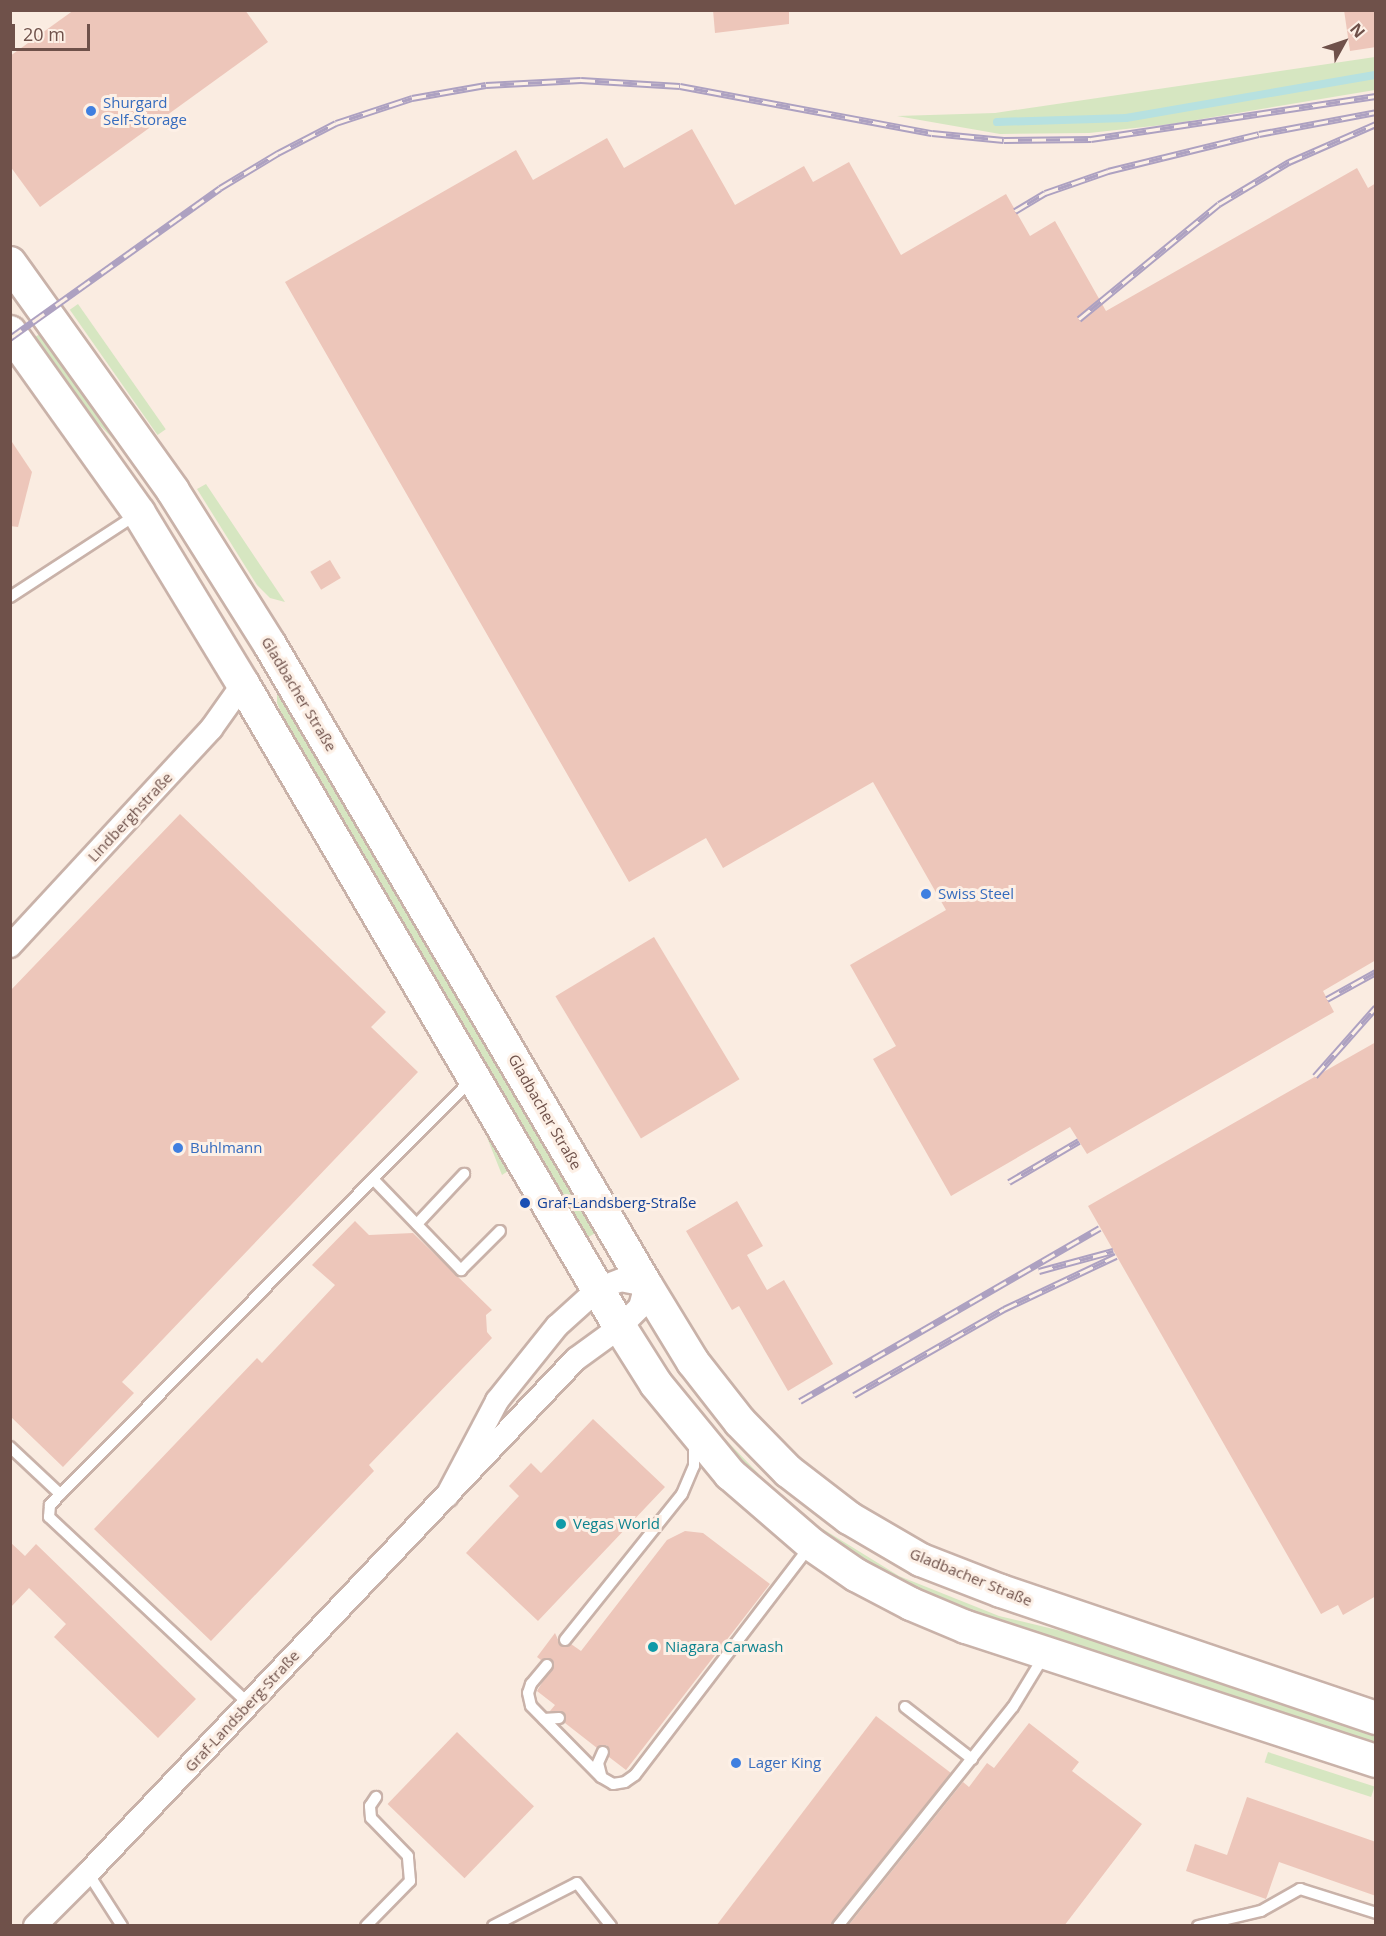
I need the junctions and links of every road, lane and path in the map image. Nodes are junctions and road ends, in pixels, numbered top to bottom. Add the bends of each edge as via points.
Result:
1 (10, 263) edge
2 (10, 332) edge
3 (138, 513) junction
4 (10, 597) edge
5 (270, 645) junction
6 (243, 684) junction
7 (14, 934) edge
8 (475, 1076) junction
9 (464, 1174) dead end
10 (373, 1179) junction
11 (417, 1224) junction
12 (500, 1231) dead end
13 (646, 1284) junction
14 (598, 1289) junction
15 (620, 1327) junction
16 (694, 1433) junction
17 (10, 1448) edge
18 (60, 1494) junction
19 (447, 1496) junction
20 (811, 1544) junction
21 (565, 1640) dead end
22 (1046, 1653) junction
23 (547, 1665) dead end
24 (249, 1704) junction
25 (905, 1707) dead end
26 (559, 1718) dead end
27 (1376, 1718) edge
28 (544, 1719) junction
29 (603, 1752) dead end
30 (972, 1760) junction
31 (1376, 1761) edge
32 (601, 1777) junction
33 (376, 1797) dead end
34 (88, 1873) junction
35 (1376, 1912) edge
36 (35, 1926) edge
37 (122, 1926) edge
38 (366, 1926) edge
39 (493, 1926) edge
40 (611, 1926) edge
41 (838, 1926) edge
42 (1198, 1926) edge

1 - 5 main road, Gladbacher Straße via 173,491
2 - 3 main road
3 - 4 lane
3 - 6 main road
5 - 6 main road
5 - 13 main road, Gladbacher Straße
6 - 7 street, Lindberghstraße via 212,729
6 - 8 main road
8 - 10 lane
8 - 14 main road
9 - 11 lane
10 - 11 lane
10 - 18 lane
11 - 12 lane via 462,1270
13 - 14 street, Graf-Landsberg-Straße via 621,1281
13 - 15 street, Graf-Landsberg-Straße via 640,1307
13 - 27 main road, Gladbacher Straße via 693,1362 740,1422 788,1471 849,1518 921,1560 1001,1592
14 - 15 main road
14 - 19 street, Graf-Landsberg-Straße via 557,1326 497,1401
15 - 16 main road
15 - 19 street, Graf-Landsberg-Straße via 576,1359
16 - 20 main road via 767,1510
16 - 21 lane via 694,1466 682,1494
17 - 18 lane
18 - 24 lane via 50,1505 49,1516
19 - 24 street, Graf-Landsberg-Straße
20 - 22 main road via 856,1575 911,1604
20 - 32 lane via 635,1775 614,1784
22 - 30 lane via 1013,1707
22 - 31 main road
23 - 28 lane via 528,1693 531,1706
24 - 34 street, Graf-Landsberg-Straße
25 - 30 lane
26 - 28 lane
28 - 32 lane
29 - 32 lane via 598,1763
30 - 41 lane
33 - 38 lane via 370,1806 371,1818 408,1856 410,1881
34 - 36 street, Graf-Landsberg-Straße
34 - 37 lane
35 - 42 lane via 1300,1889 1261,1911
39 - 40 lane via 577,1883

